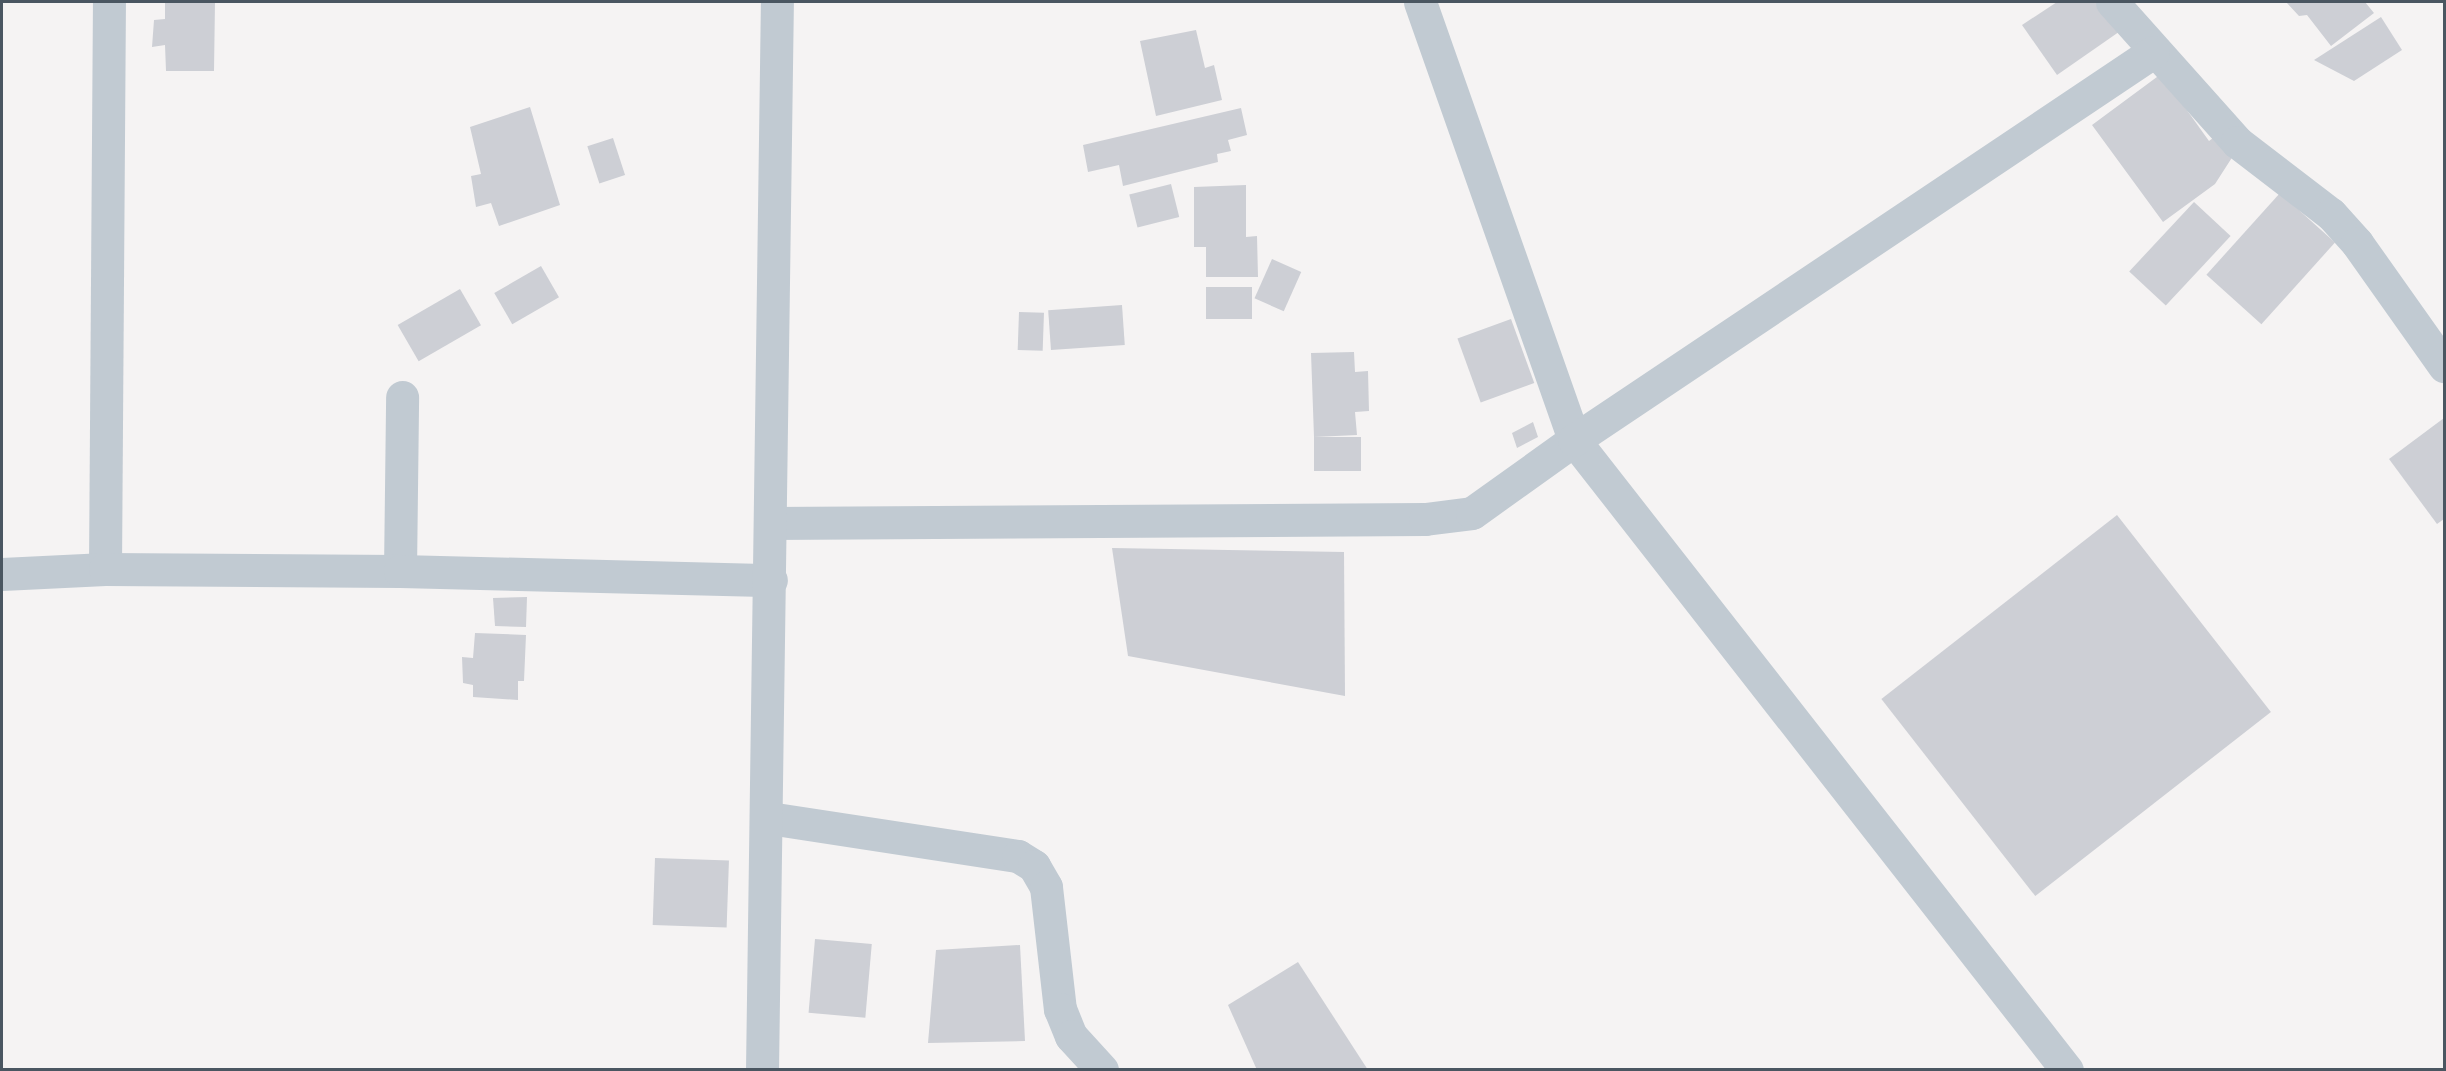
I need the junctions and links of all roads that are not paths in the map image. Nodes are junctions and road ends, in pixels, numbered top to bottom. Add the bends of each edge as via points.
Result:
1 (109, 2) edge
2 (777, 2) edge
3 (1420, 2) edge
4 (2112, 2) edge
5 (2153, 52) junction
6 (2445, 366) edge
7 (402, 397) dead end
8 (1574, 440) junction
9 (770, 523) junction
10 (105, 568) junction
11 (400, 571) junction
12 (2, 574) edge
13 (771, 580) junction
14 (769, 818) junction
15 (762, 1070) edge
16 (1102, 1070) edge
17 (2067, 1070) edge

1 - 10 street
2 - 9 street
3 - 8 street
4 - 5 street
5 - 6 street via 2237,142 2331,214 2357,243
5 - 8 street
7 - 11 street
8 - 9 street via 1472,513 1425,519
8 - 17 street
9 - 13 street
10 - 11 street
10 - 12 street
11 - 13 street
13 - 14 street
14 - 15 street
14 - 16 street via 1018,856 1034,866 1046,887 1060,1009 1071,1035

